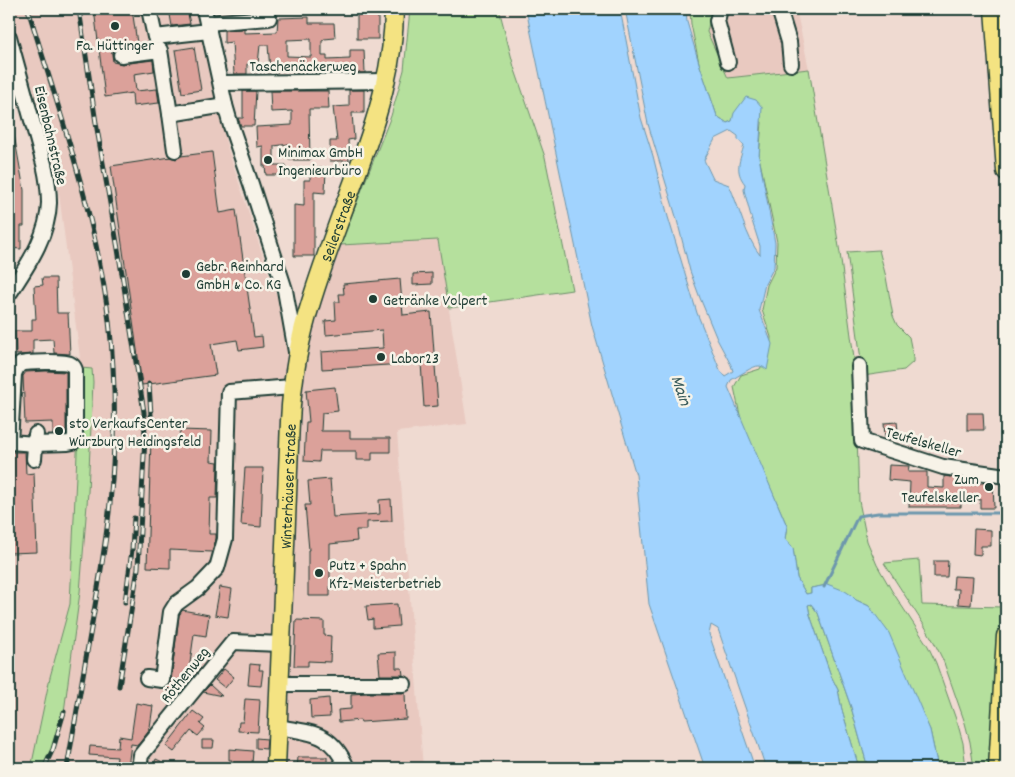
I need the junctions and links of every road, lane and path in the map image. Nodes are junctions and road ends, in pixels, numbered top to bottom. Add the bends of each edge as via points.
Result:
1 (149, 9) edge
2 (204, 9) edge
3 (394, 9) edge
4 (720, 9) edge
5 (779, 9) edge
6 (994, 9) edge
7 (269, 18) dead end
8 (208, 27) junction
9 (9, 37) edge
10 (121, 55) dead end
11 (728, 62) dead end
12 (791, 64) dead end
13 (13, 70) edge
14 (386, 81) junction
15 (220, 82) junction
16 (225, 105) junction
17 (170, 114) junction
18 (175, 150) dead end
19 (1006, 171) edge
20 (285, 290) junction
21 (9, 294) edge
22 (311, 300) junction
23 (296, 356) junction
24 (859, 366) dead end
25 (292, 387) junction
26 (35, 439) junction
27 (10, 442) edge
28 (34, 459) dead end
29 (1006, 476) edge
30 (1006, 636) edge
31 (281, 644) junction
32 (147, 678) dead end
33 (280, 684) junction
34 (404, 684) dead end
35 (278, 727) junction
36 (138, 768) edge
37 (276, 768) edge
38 (347, 768) edge
39 (998, 768) edge

1 - 8 street via 155,37
2 - 8 street, Winterhäuser Straße
3 - 14 main road, Seilerstraße
4 - 11 street via 717,22
5 - 12 street via 789,42
6 - 19 main road
7 - 8 street
8 - 15 street, Winterhäuser Straße
9 - 13 street, Eisenbahnstraße
10 - 17 street via 160,50
13 - 21 street, Eisenbahnstraße via 44,164 49,205 43,235
14 - 15 street, Taschenäckerweg
14 - 22 main road, Seilerstraße via 375,122
15 - 16 street, Winterhäuser Straße
16 - 17 street
16 - 20 street, Winterhäuser Straße
17 - 18 street
20 - 22 street via 292,300 301,304
20 - 23 street, Winterhäuser Straße
22 - 23 main road, Seilerstraße
23 - 25 main road, Winterhäuser Straße
24 - 29 street, Teufelskeller via 862,441 943,467
25 - 31 main road, Winterhäuser Straße
25 - 32 street via 229,392 225,539 217,568 176,604 162,680
26 - 27 street
26 - 27 street via 68,444 76,436 75,370 70,364 24,363 18,366 14,374
26 - 28 street
30 - 39 main road
31 - 33 main road, Winterhäuser Straße
31 - 36 street, Röthenweg via 233,642 141,755
33 - 34 street
33 - 35 main road, Winterhäuser Straße
35 - 37 main road, Winterhäuser Straße
35 - 38 street via 322,737 335,748

